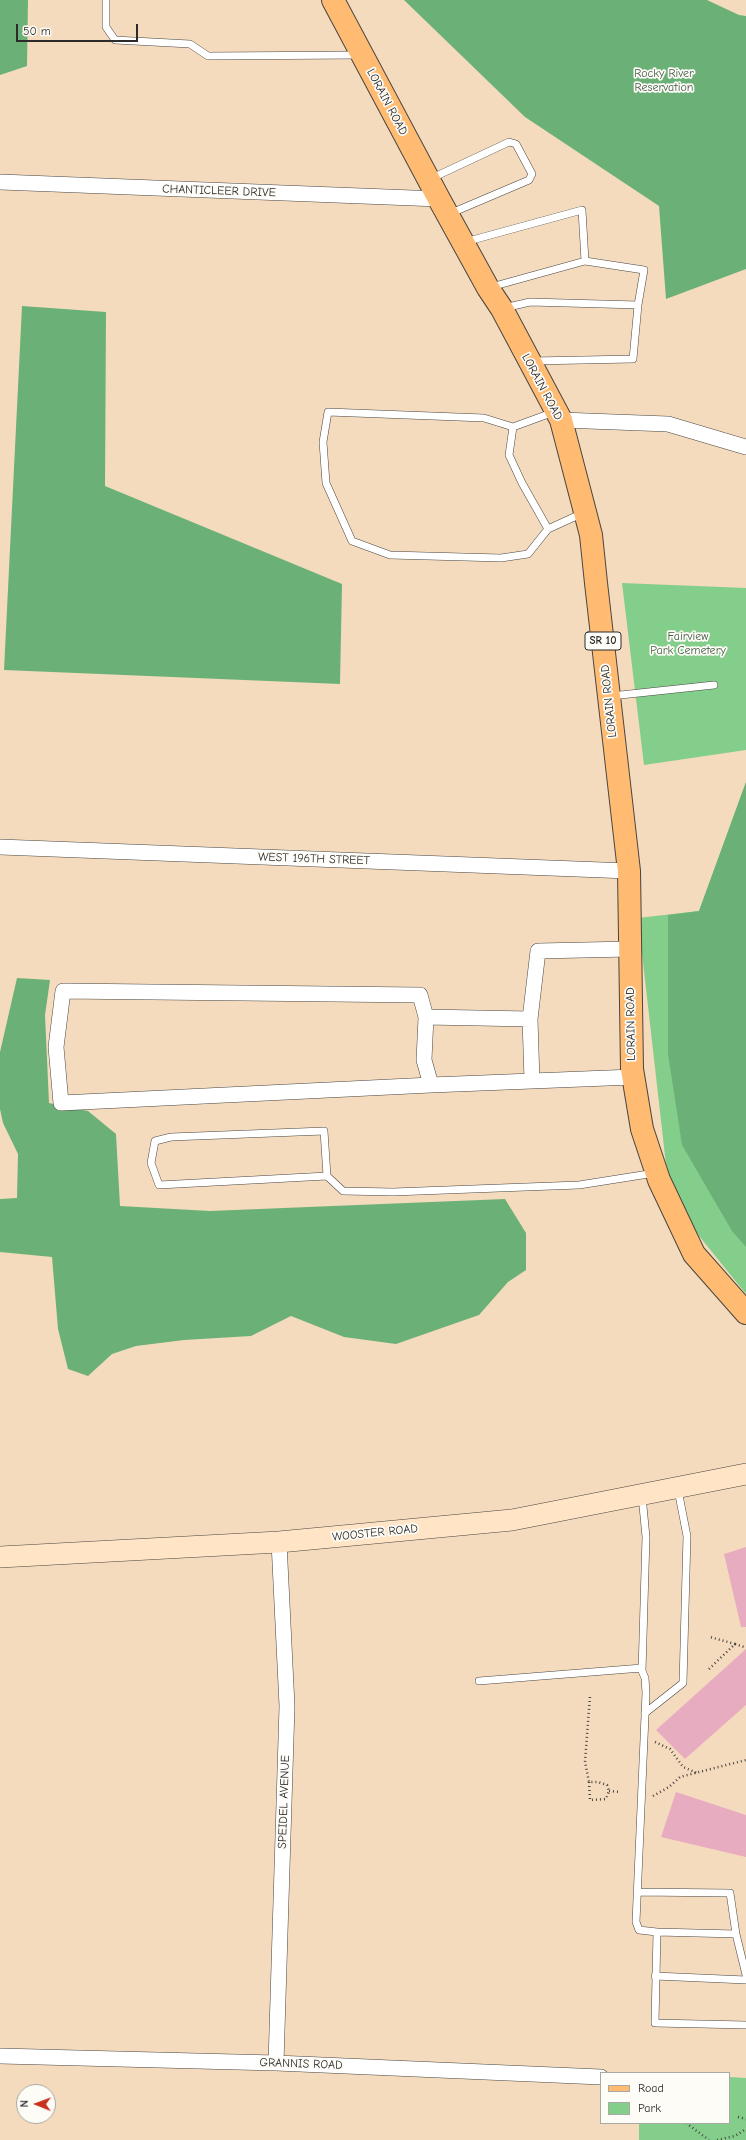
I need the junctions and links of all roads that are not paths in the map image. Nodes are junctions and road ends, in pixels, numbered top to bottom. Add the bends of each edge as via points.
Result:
1 (106, 0) edge
2 (333, 0) edge
3 (362, 55) junction
4 (0, 182) edge
5 (438, 198) junction
6 (463, 243) junction
7 (585, 262) junction
8 (488, 288) junction
9 (638, 305) junction
10 (502, 309) junction
11 (528, 361) junction
12 (559, 416) junction
13 (513, 427) junction
14 (745, 446) edge
15 (585, 512) junction
16 (548, 528) junction
17 (714, 685) dead end
18 (609, 696) junction
19 (0, 847) edge
20 (629, 871) junction
21 (630, 949) junction
22 (426, 1017) junction
23 (530, 1019) junction
24 (633, 1077) junction
25 (532, 1081) junction
26 (431, 1085) junction
27 (657, 1173) junction
28 (327, 1176) junction
29 (746, 1313) edge
30 (746, 1474) edge
31 (677, 1487) junction
32 (642, 1494) junction
33 (279, 1542) junction
34 (0, 1557) edge
35 (642, 1668) junction
36 (479, 1681) dead end
37 (645, 1713) junction
38 (637, 1892) junction
39 (657, 1932) junction
40 (736, 1934) junction
41 (746, 1975) edge
42 (655, 1976) junction
43 (746, 1980) edge
44 (746, 2025) edge
45 (0, 2056) edge
46 (276, 2063) junction
47 (600, 2077) edge

1 - 3 lane via 106,27 115,40 190,44 208,56
2 - 3 main road, LORAIN ROAD / SR 10
3 - 5 main road, LORAIN ROAD / SR 10
4 - 5 street, CHANTICLEER DRIVE
5 - 5 lane via 530,180 532,174 516,144 509,142
5 - 6 main road, LORAIN ROAD / SR 10
6 - 7 lane via 582,210
6 - 8 main road, LORAIN ROAD / SR 10
7 - 8 lane
7 - 9 lane via 644,270
8 - 10 main road, LORAIN ROAD / SR 10
9 - 10 lane via 530,302
9 - 11 lane via 634,359
10 - 11 main road, LORAIN ROAD / SR 10
11 - 12 main road, LORAIN ROAD / SR 10
12 - 13 lane
12 - 14 street via 668,424
12 - 15 main road, LORAIN ROAD / SR 10
13 - 16 lane via 509,455
13 - 16 lane via 484,418 328,412 322,442 326,483 352,541 390,555 500,558 528,554
15 - 16 lane
15 - 18 main road, LORAIN ROAD / SR 10 via 591,535
17 - 18 lane
18 - 20 main road, LORAIN ROAD / SR 10
19 - 20 street, WEST 196TH STREET
20 - 21 main road, LORAIN ROAD / SR 10
21 - 23 street via 538,951
21 - 24 main road, LORAIN ROAD / SR 10
22 - 23 street
22 - 26 street via 424,1060
22 - 26 street via 420,995 63,991 56,1047 61,1103
23 - 25 street
24 - 25 street
24 - 27 main road, LORAIN ROAD / SR 10 via 642,1128
25 - 26 street
27 - 28 lane via 579,1185 393,1192 343,1191
27 - 29 main road, LORAIN ROAD / SR 10 via 694,1254
28 - 28 lane via 159,1185 151,1163 155,1142 171,1137 324,1131
30 - 31 main road, WOOSTER ROAD
31 - 32 main road, WOOSTER ROAD
31 - 37 lane via 687,1536 683,1682
32 - 33 main road, WOOSTER ROAD via 512,1520
32 - 35 lane via 646,1537
33 - 34 main road, WOOSTER ROAD
33 - 46 street, SPEIDEL AVENUE via 287,1706
35 - 36 lane
35 - 37 lane via 645,1678
37 - 38 lane
38 - 39 lane via 636,1922 639,1930
38 - 40 lane via 730,1893
39 - 40 lane
39 - 42 lane
40 - 41 lane
42 - 43 lane
42 - 44 lane via 654,2023
45 - 46 street, GRANNIS ROAD
46 - 47 street, GRANNIS ROAD

